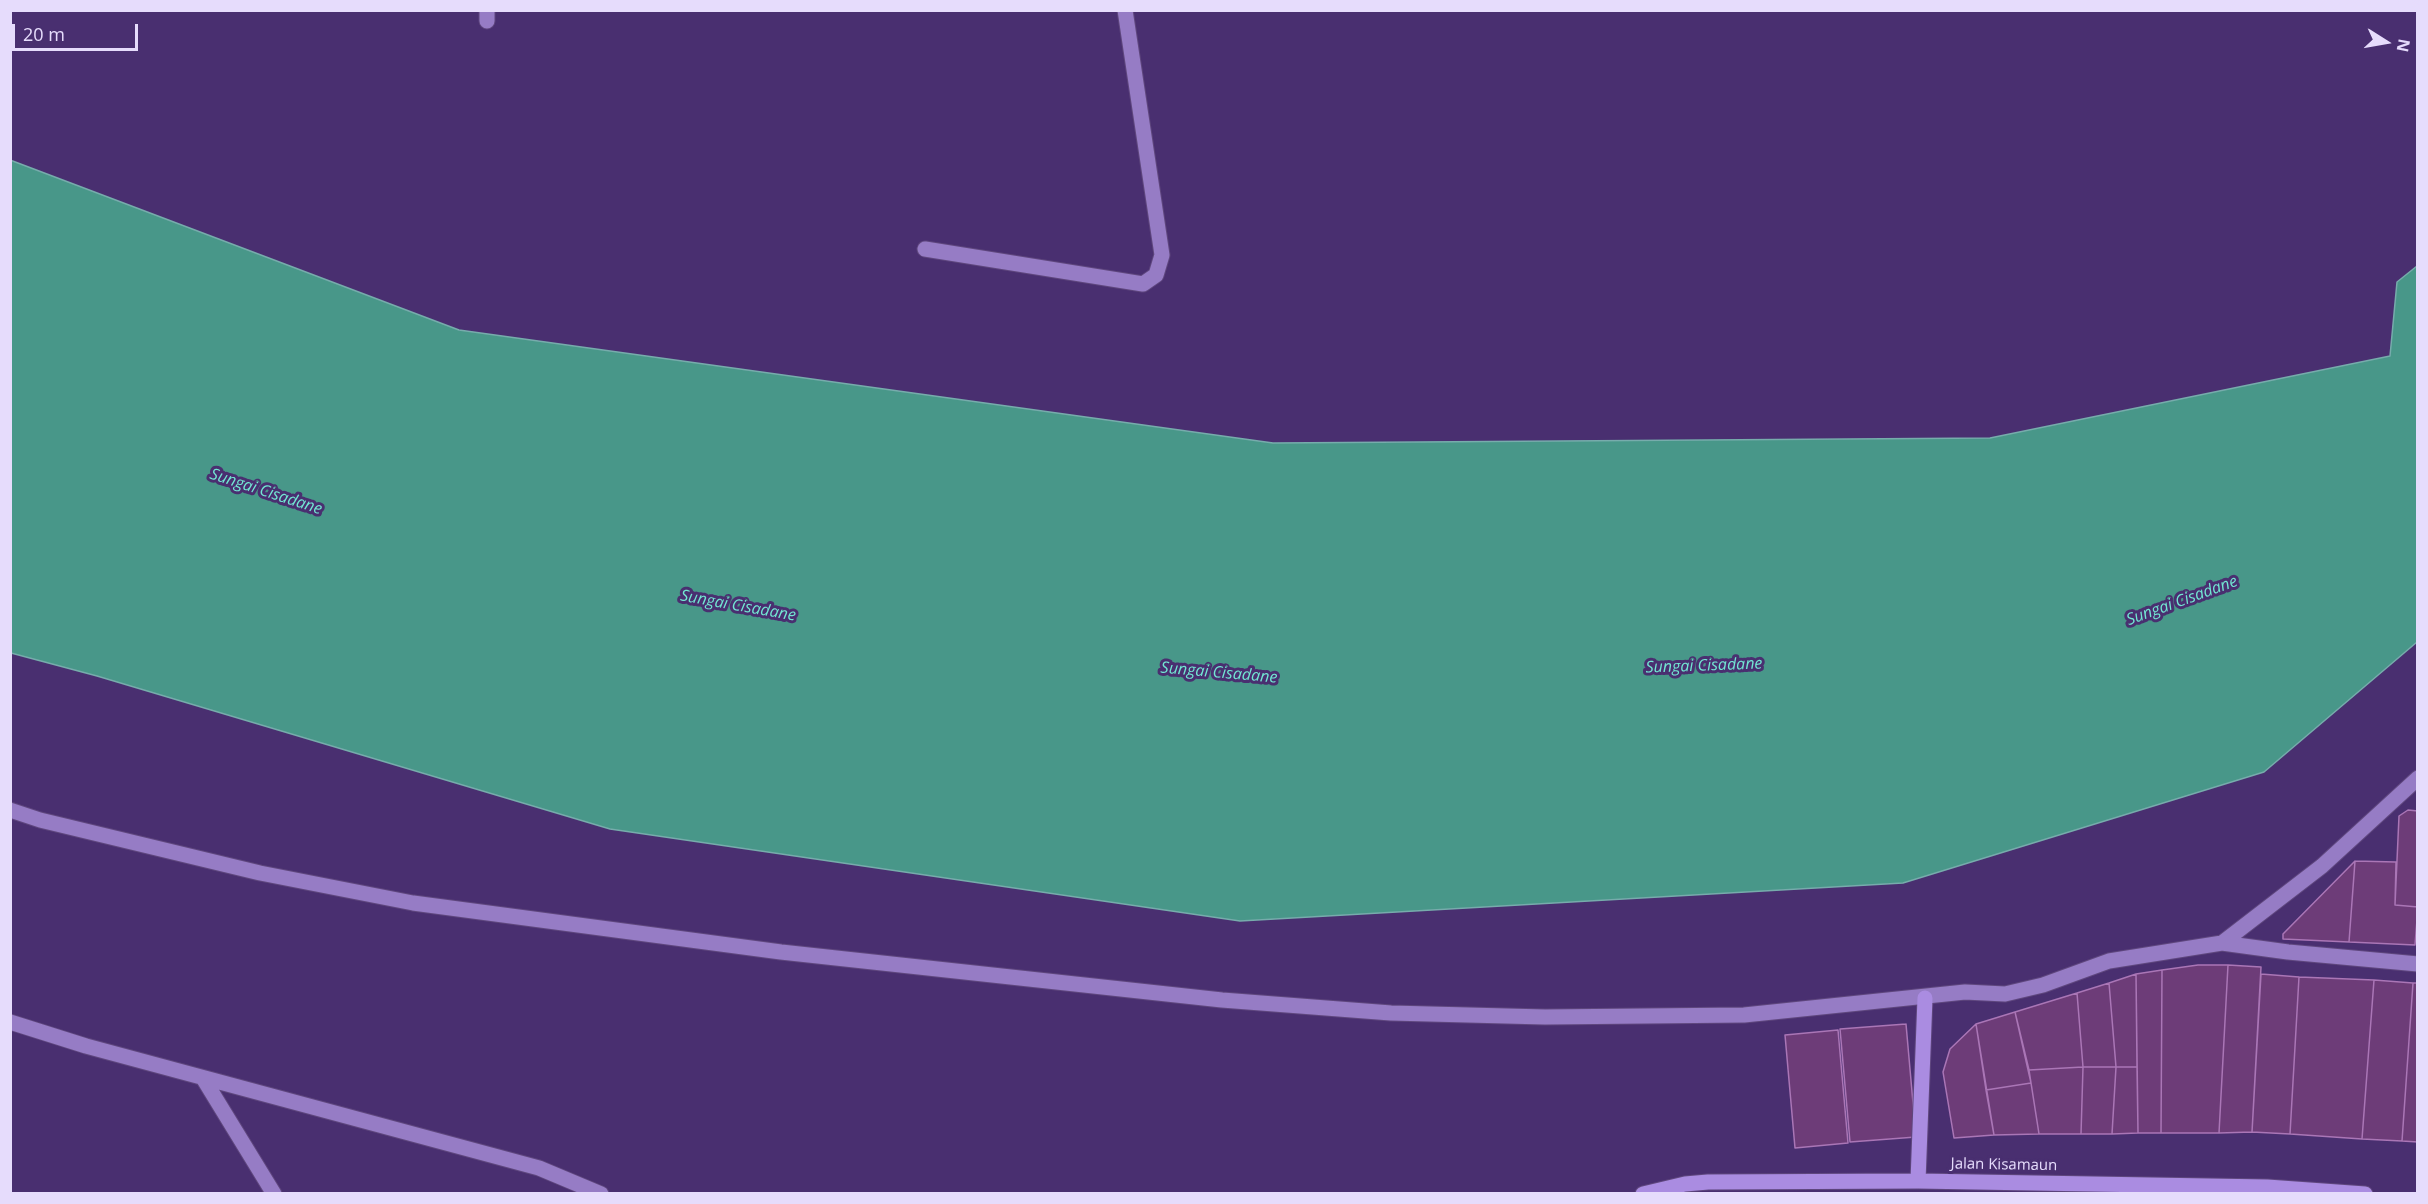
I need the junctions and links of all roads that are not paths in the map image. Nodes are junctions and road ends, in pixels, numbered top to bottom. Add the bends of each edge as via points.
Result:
1 (1125, 10) edge
2 (925, 249) dead end
3 (2418, 778) edge
4 (10, 810) edge
5 (2222, 943) junction
6 (2418, 964) edge
7 (1925, 998) junction
8 (10, 1022) edge
9 (203, 1078) junction
10 (1918, 1181) junction
11 (1684, 1189) edge
12 (274, 1194) edge
13 (601, 1194) edge
14 (1643, 1194) edge
15 (2365, 1194) edge

1 - 2 street via 1162,255 1156,275 1143,285
3 - 5 street via 2322,866
4 - 7 street via 260,873 413,903 781,952 1222,1000 1392,1013 1545,1017 1744,1015
5 - 6 street
5 - 7 street via 2109,961 2043,986 2005,994 1965,992
7 - 10 main road
8 - 9 street
9 - 12 street
9 - 13 street via 538,1168
10 - 11 main road, Jalan Kisamaun
10 - 15 main road, Jalan Kisamaun via 2267,1187
11 - 14 main road, Jalan Kisamaun

